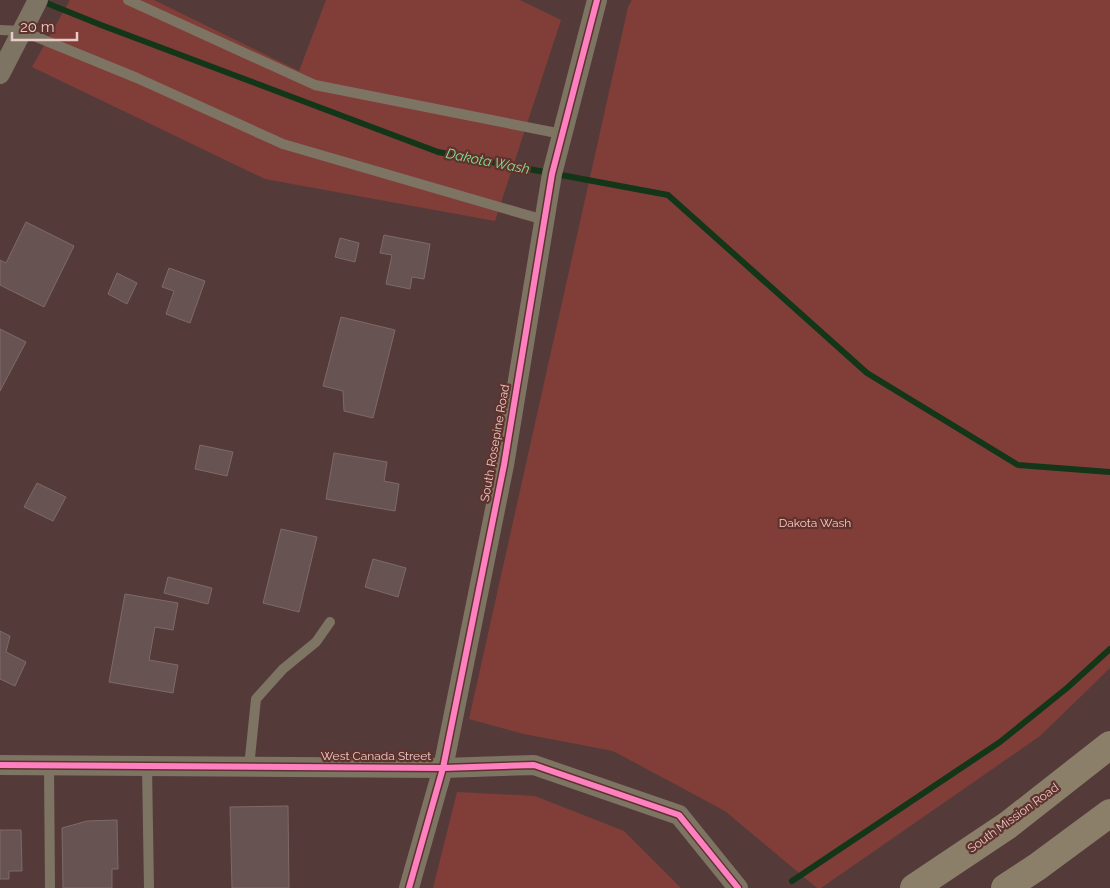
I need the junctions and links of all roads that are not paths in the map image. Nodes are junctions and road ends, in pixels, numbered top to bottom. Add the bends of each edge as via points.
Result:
1 (38, 0) edge
2 (128, 0) edge
3 (597, 0) edge
4 (0, 30) edge
5 (22, 31) junction
6 (0, 74) edge
7 (562, 134) junction
8 (544, 220) junction
9 (330, 622) dead end
10 (1110, 745) edge
11 (0, 765) edge
12 (49, 765) junction
13 (147, 766) junction
14 (249, 767) junction
15 (443, 768) junction
16 (1110, 813) edge
17 (50, 888) edge
18 (149, 888) edge
19 (409, 888) edge
20 (738, 888) edge
21 (914, 888) edge
22 (1005, 888) edge

1 - 5 street
2 - 7 lane via 315,85
3 - 7 street, South Rosepine Road
4 - 5 lane
5 - 6 street
5 - 8 lane via 137,78 283,144
7 - 8 street, South Rosepine Road
8 - 15 street, South Rosepine Road via 504,465
9 - 14 lane via 316,642 283,669 256,699
10 - 21 main road, South Mission Road via 1008,825
11 - 12 street, West Canada Street
12 - 13 street, West Canada Street
12 - 17 lane
13 - 14 street, West Canada Street
13 - 18 lane
14 - 15 street, West Canada Street
15 - 19 street, South Rosepine Road
15 - 20 street, West Canada Street via 534,765 679,815
16 - 22 main road

